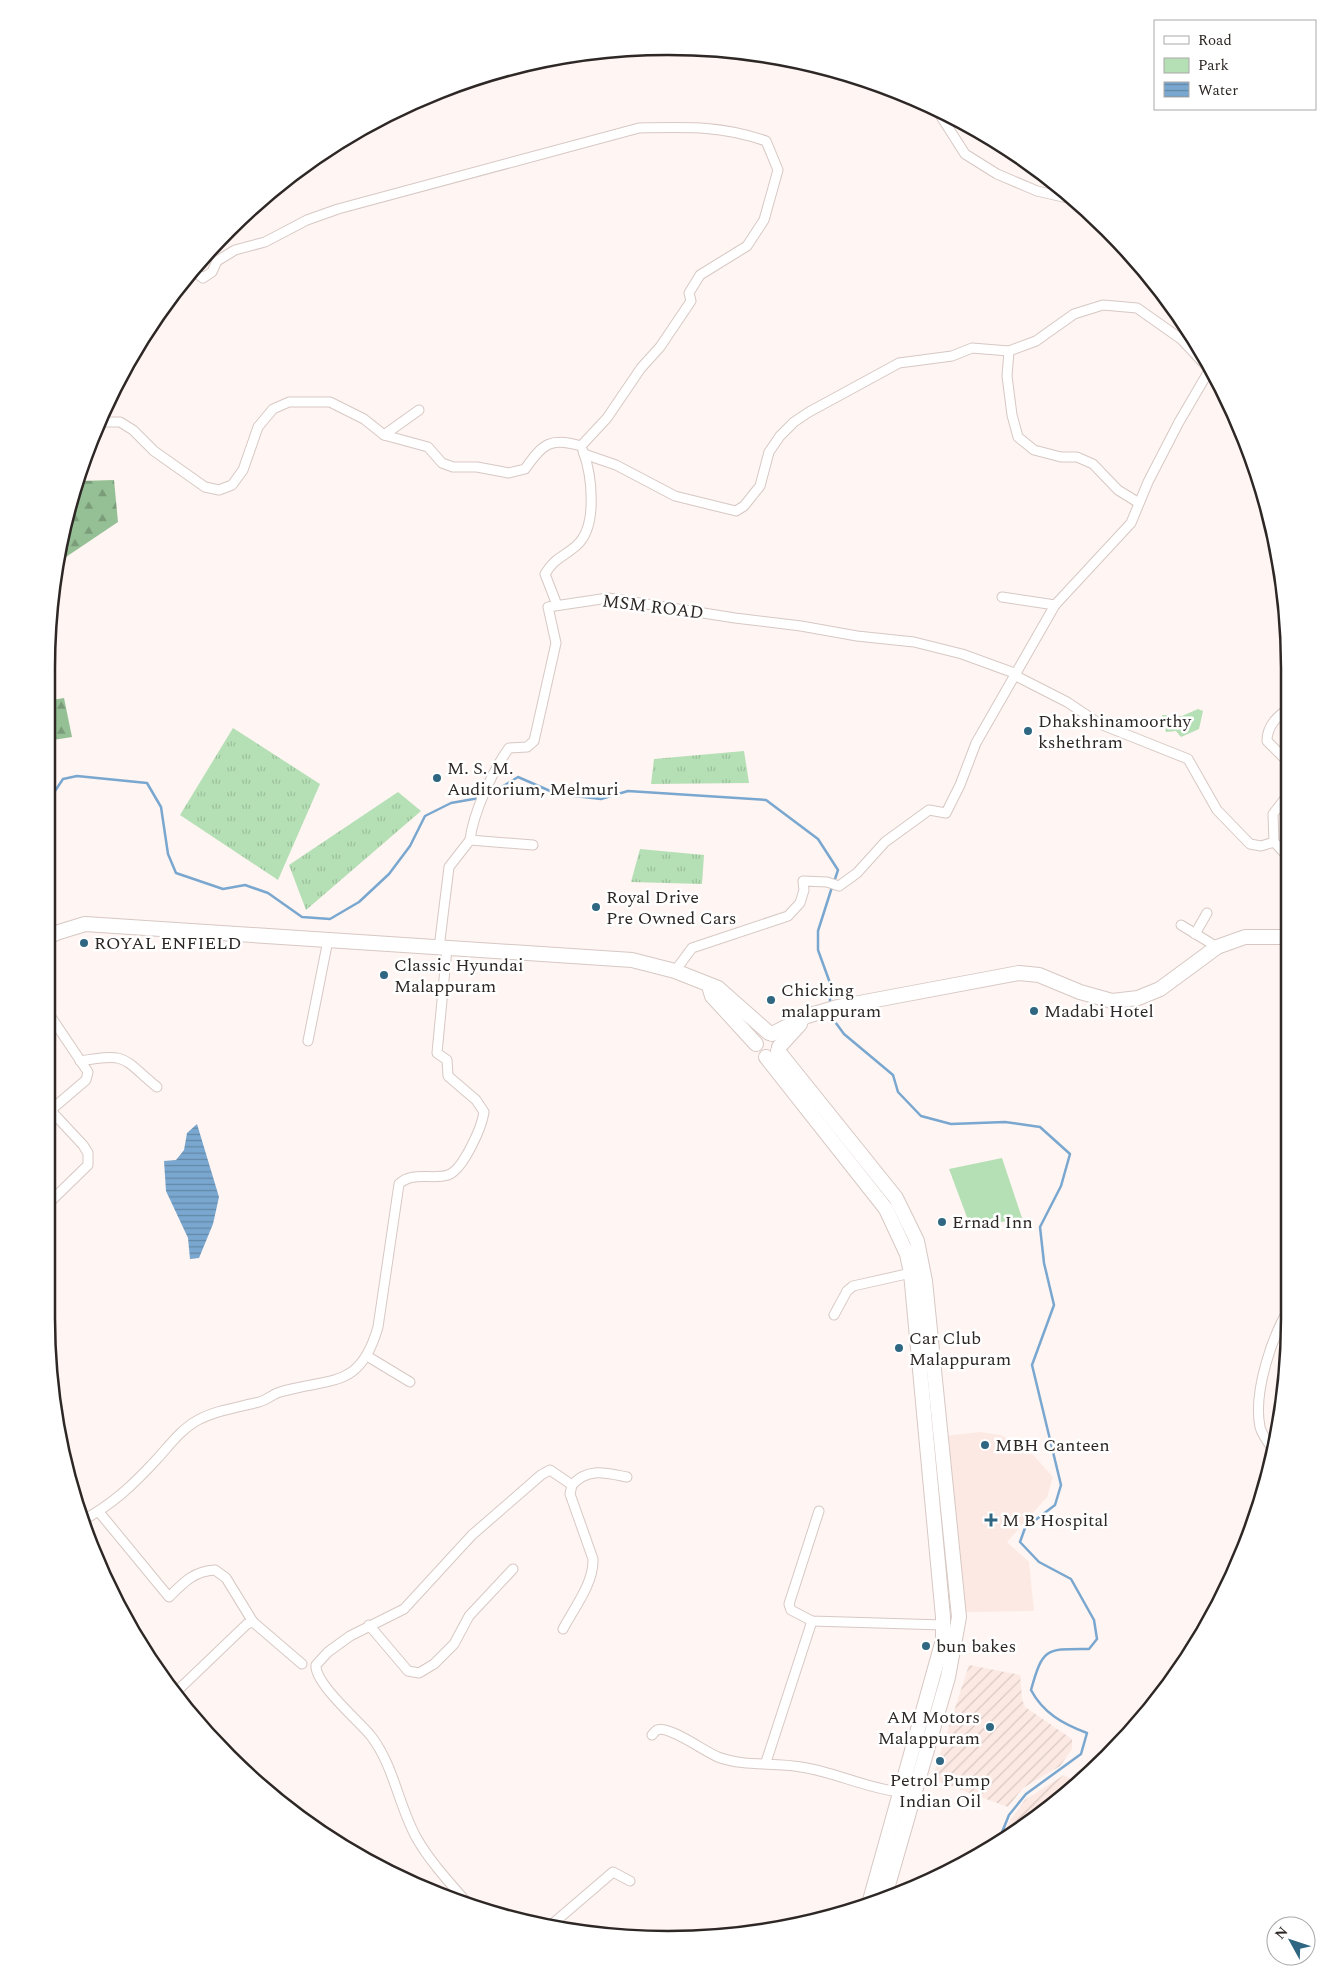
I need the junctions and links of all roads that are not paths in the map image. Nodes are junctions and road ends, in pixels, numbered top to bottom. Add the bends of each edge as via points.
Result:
1 (944, 121) edge
2 (1058, 196) edge
3 (198, 275) edge
4 (1192, 350) edge
5 (1009, 351) junction
6 (1206, 375) edge
7 (419, 410) dead end
8 (107, 422) edge
9 (384, 435) junction
10 (583, 450) junction
11 (1139, 503) junction
12 (1002, 597) dead end
13 (557, 605) junction
14 (1055, 605) junction
15 (1016, 675) junction
16 (1281, 714) edge
17 (1281, 755) edge
18 (1281, 804) edge
19 (470, 840) junction
20 (1274, 842) junction
21 (533, 845) dead end
22 (1281, 849) edge
23 (1208, 913) dead end
24 (1180, 925) dead end
25 (55, 934) edge
26 (1195, 934) junction
27 (1281, 936) edge
28 (328, 940) junction
29 (1217, 947) junction
30 (443, 948) junction
31 (675, 971) junction
32 (709, 986) junction
33 (807, 1016) junction
34 (55, 1023) edge
35 (770, 1034) junction
36 (308, 1041) dead end
37 (756, 1044) junction
38 (775, 1051) junction
39 (80, 1061) junction
40 (157, 1086) dead end
41 (55, 1106) edge
42 (55, 1112) edge
43 (55, 1197) edge
44 (911, 1273) junction
45 (834, 1315) dead end
46 (1281, 1324) edge
47 (367, 1356) junction
48 (410, 1382) dead end
49 (1268, 1441) edge
50 (627, 1477) dead end
51 (572, 1485) junction
52 (819, 1511) dead end
53 (99, 1512) junction
54 (89, 1517) edge
55 (952, 1549) junction
56 (936, 1551) junction
57 (513, 1569) dead end
58 (812, 1621) junction
59 (253, 1622) junction
60 (369, 1625) junction
61 (943, 1625) junction
62 (563, 1629) dead end
63 (315, 1670) junction
64 (180, 1688) edge
65 (652, 1736) dead end
66 (766, 1762) junction
67 (900, 1792) junction
68 (630, 1880) dead end
69 (887, 1890) edge
70 (460, 1894) edge
71 (871, 1896) edge
72 (556, 1920) edge

1 - 2 street via 965,154 997,174 1037,191
3 - 10 street via 203,278 212,272 217,261 235,250 265,242 338,209 639,128 690,127 738,131 766,141 778,170 764,220 747,246 694,282 689,293 691,301
4 - 5 street via 1137,308 1103,305 1074,314 1036,341
5 - 10 street via 972,348 952,356 899,363 809,412 780,436 769,452 760,486 736,511 674,496
5 - 11 street via 1007,376 1018,437 1034,450 1061,457 1077,457 1093,464 1118,490
6 - 11 street via 1178,422
7 - 9 street
8 - 9 street via 120,422 205,487 219,490 232,485 243,470 258,427 273,409 289,402 330,402 364,419
9 - 10 street via 428,447 442,463 453,468 477,467 509,473 525,469 536,453 550,442 563,440
10 - 13 street via 588,463 591,512 586,532 578,544 552,561 545,574
11 - 14 street via 1131,523
12 - 14 street
13 - 15 street, MSM ROAD via 608,598 914,642 962,654
13 - 19 street via 548,607 556,643 534,741 527,747 510,748 500,760 472,824
14 - 15 street
15 - 20 street, MSM ROAD via 1100,724 1188,759 1217,810 1250,844 1261,846
15 - 31 street via 976,743 946,813 929,810 885,842 857,873 839,886 802,881 804,890 800,902 788,916 692,948
16 - 17 street via 1267,733 1267,741
18 - 20 street via 1273,814
19 - 21 street
19 - 30 street via 449,867
20 - 22 street
23 - 26 street
24 - 26 street
25 - 28 highway via 85,924
26 - 29 street
27 - 29 highway via 1245,937
28 - 30 highway
28 - 36 street
29 - 33 highway via 1160,989 1138,998 1112,1001 1039,975 1019,972 838,1007
30 - 31 highway via 632,960
30 - 47 street via 437,1053 447,1060 448,1076 476,1100 484,1112 482,1125 458,1167 448,1175 404,1179 399,1184 378,1327
31 - 32 highway
32 - 35 highway via 718,988
32 - 37 highway via 712,996
33 - 35 highway
33 - 38 highway
34 - 39 street
35 - 37 highway via 760,1036
35 - 38 highway via 777,1038
37 - 38 highway via 759,1053
38 - 44 highway via 886,1208 907,1254
38 - 55 highway via 896,1198 917,1241 925,1281
39 - 40 street via 120,1057 128,1060
39 - 41 street via 88,1072 86,1080
42 - 43 street via 88,1153 88,1165
44 - 45 street via 853,1286
44 - 56 highway
46 - 49 street via 1266,1363 1258,1408 1261,1429
47 - 48 street
47 - 53 street via 347,1376 332,1382 278,1392 262,1401 198,1420 177,1437 139,1479
50 - 51 street via 601,1472 585,1474
51 - 60 street via 550,1470 540,1475 472,1535 404,1609
51 - 62 street via 570,1494 593,1558 593,1568 588,1584
52 - 58 street via 789,1604 796,1614
53 - 54 street
53 - 59 street via 169,1597 190,1576 216,1570 226,1578
55 - 56 highway
55 - 69 highway via 959,1617 956,1643
56 - 61 highway
57 - 60 street via 469,1616 454,1644 434,1664 418,1673 408,1670
58 - 61 street
58 - 66 street
59 - 63 street via 272,1636 299,1667
59 - 64 street via 211,1656
60 - 63 street via 328,1652
61 - 67 highway via 943,1640
63 - 70 street via 385,1758 416,1837
65 - 66 street via 657,1730 666,1729 707,1753 748,1764
66 - 67 street via 801,1766 876,1789
67 - 71 highway
68 - 72 street via 613,1872

